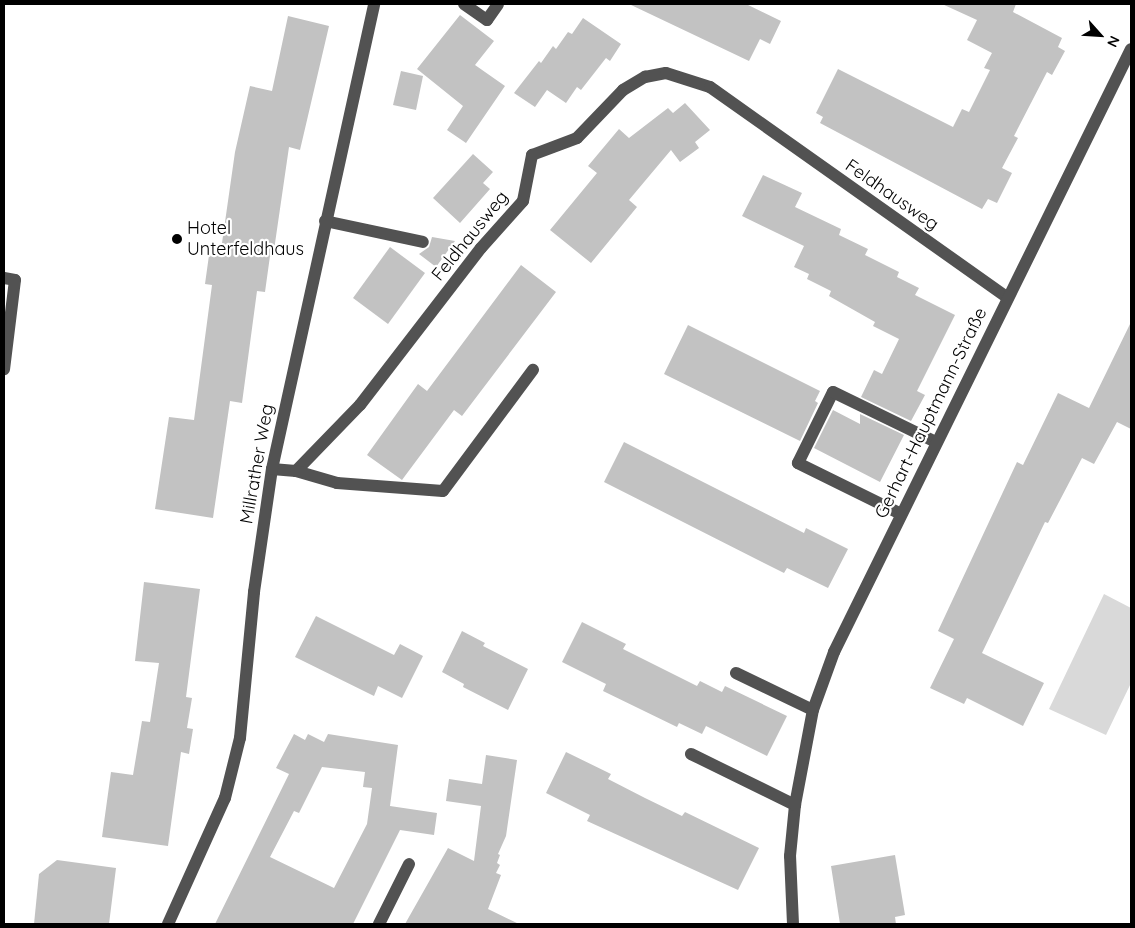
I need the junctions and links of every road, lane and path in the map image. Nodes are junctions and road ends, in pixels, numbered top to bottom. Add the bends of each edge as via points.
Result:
1 (374, 4) edge
2 (464, 4) edge
3 (498, 4) edge
4 (1131, 49) edge
5 (325, 221) junction
6 (423, 242) dead end
7 (4, 278) edge
8 (1007, 297) junction
9 (4, 369) edge
10 (533, 370) dead end
11 (936, 442) junction
12 (272, 469) junction
13 (296, 471) junction
14 (901, 514) junction
15 (736, 673) dead end
16 (813, 710) junction
17 (691, 754) dead end
18 (795, 805) junction
19 (409, 864) dead end
20 (168, 924) edge
21 (379, 924) edge
22 (793, 924) edge

1 - 5 street, Millrather Weg
2 - 3 street via 487,20
4 - 8 street, Gerhart-Hauptmann-Straße
5 - 6 street
5 - 12 street, Millrather Weg
7 - 9 street via 15,280
8 - 11 street, Gerhart-Hauptmann-Straße
8 - 13 street, Feldhausweg via 710,87 666,73 646,77 623,90 577,138 532,155 523,201 481,248 360,405
10 - 13 street via 443,491 337,483
11 - 14 street, Gerhart-Hauptmann-Straße
11 - 14 street via 833,392 798,463
12 - 13 street
12 - 20 street, Millrather Weg via 254,592 240,738 225,798
14 - 16 street, Gerhart-Hauptmann-Straße via 846,624
15 - 16 street
16 - 18 street, Gerhart-Hauptmann-Straße
17 - 18 street
18 - 22 street, Gerhart-Hauptmann-Straße via 790,856
19 - 21 street

